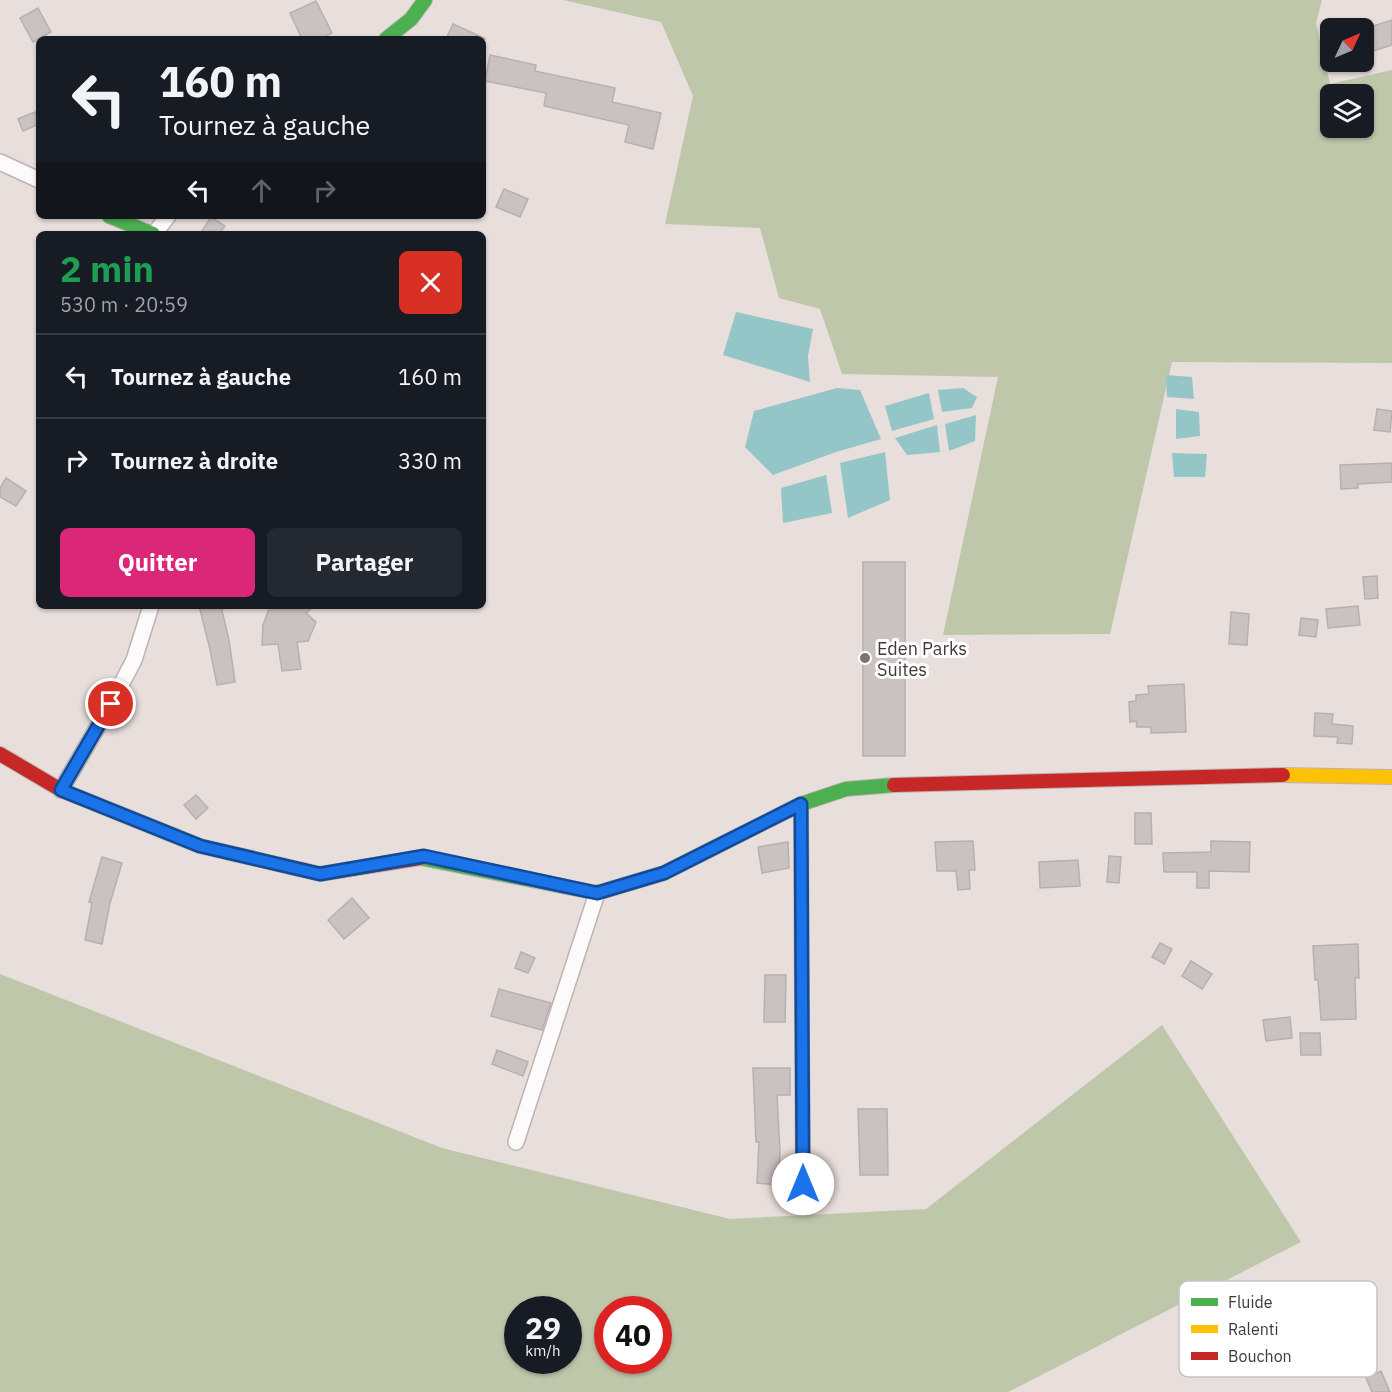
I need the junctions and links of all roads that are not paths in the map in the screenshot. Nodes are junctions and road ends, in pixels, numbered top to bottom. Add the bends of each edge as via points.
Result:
1 (425, 0) edge
2 (390, 36) edge
3 (0, 162) edge
4 (36, 179) edge
5 (116, 219) edge
6 (166, 219) edge
7 (146, 231) edge
8 (156, 231) edge
9 (150, 609) edge
10 (0, 754) edge
11 (1392, 777) edge
12 (61, 790) junction
13 (801, 804) junction
14 (597, 893) junction
15 (516, 1142) dead end
16 (803, 1184) dead end

1 - 2 street via 411,20
3 - 4 street
5 - 7 street
6 - 8 street
9 - 12 street via 134,660
10 - 12 street
11 - 13 street via 1261,775 911,784 846,789
12 - 14 street via 200,846 320,874 424,856
13 - 14 street via 664,873
13 - 16 street
14 - 15 street

